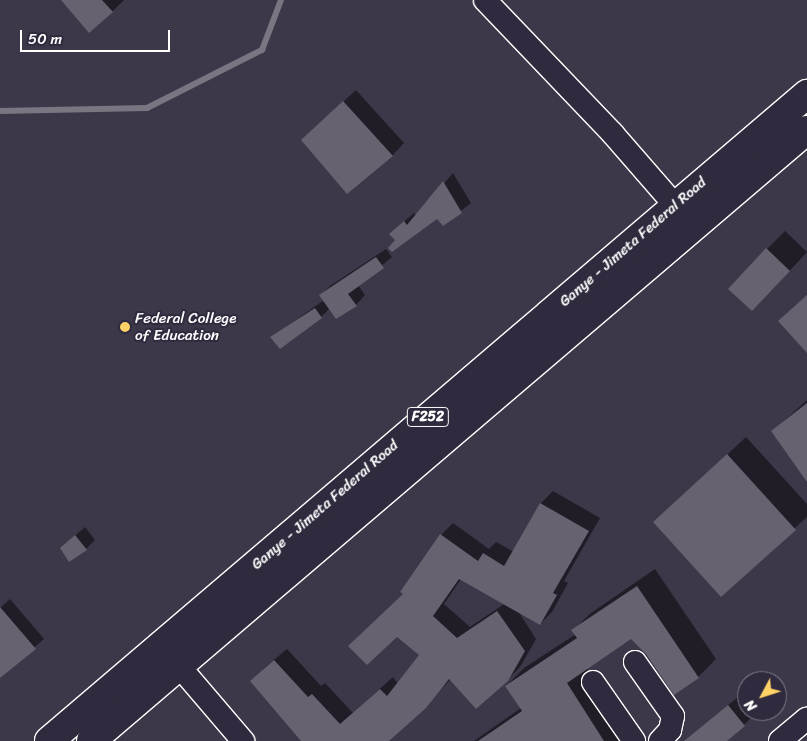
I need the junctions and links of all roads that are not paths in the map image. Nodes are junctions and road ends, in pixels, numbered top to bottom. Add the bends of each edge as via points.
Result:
1 (485, 0) edge
2 (807, 94) edge
3 (807, 130) edge
4 (675, 205) junction
5 (694, 227) junction
6 (635, 662) dead end
7 (179, 666) junction
8 (593, 682) dead end
9 (807, 718) edge
10 (49, 741) edge
11 (91, 741) edge
12 (243, 741) edge
13 (634, 741) edge
14 (660, 741) edge
15 (780, 741) edge

1 - 4 street via 613,134
2 - 4 main road, Ganye - Jimeta Federal Road / F252
3 - 5 main road, Ganye - Jimeta Federal Road / F252
4 - 5 street
4 - 10 main road, Ganye - Jimeta Federal Road / F252
5 - 7 main road, Ganye - Jimeta Federal Road / F252
6 - 14 street via 673,716 670,730
7 - 11 main road, Ganye - Jimeta Federal Road / F252
7 - 12 street
8 - 13 street
9 - 15 street

